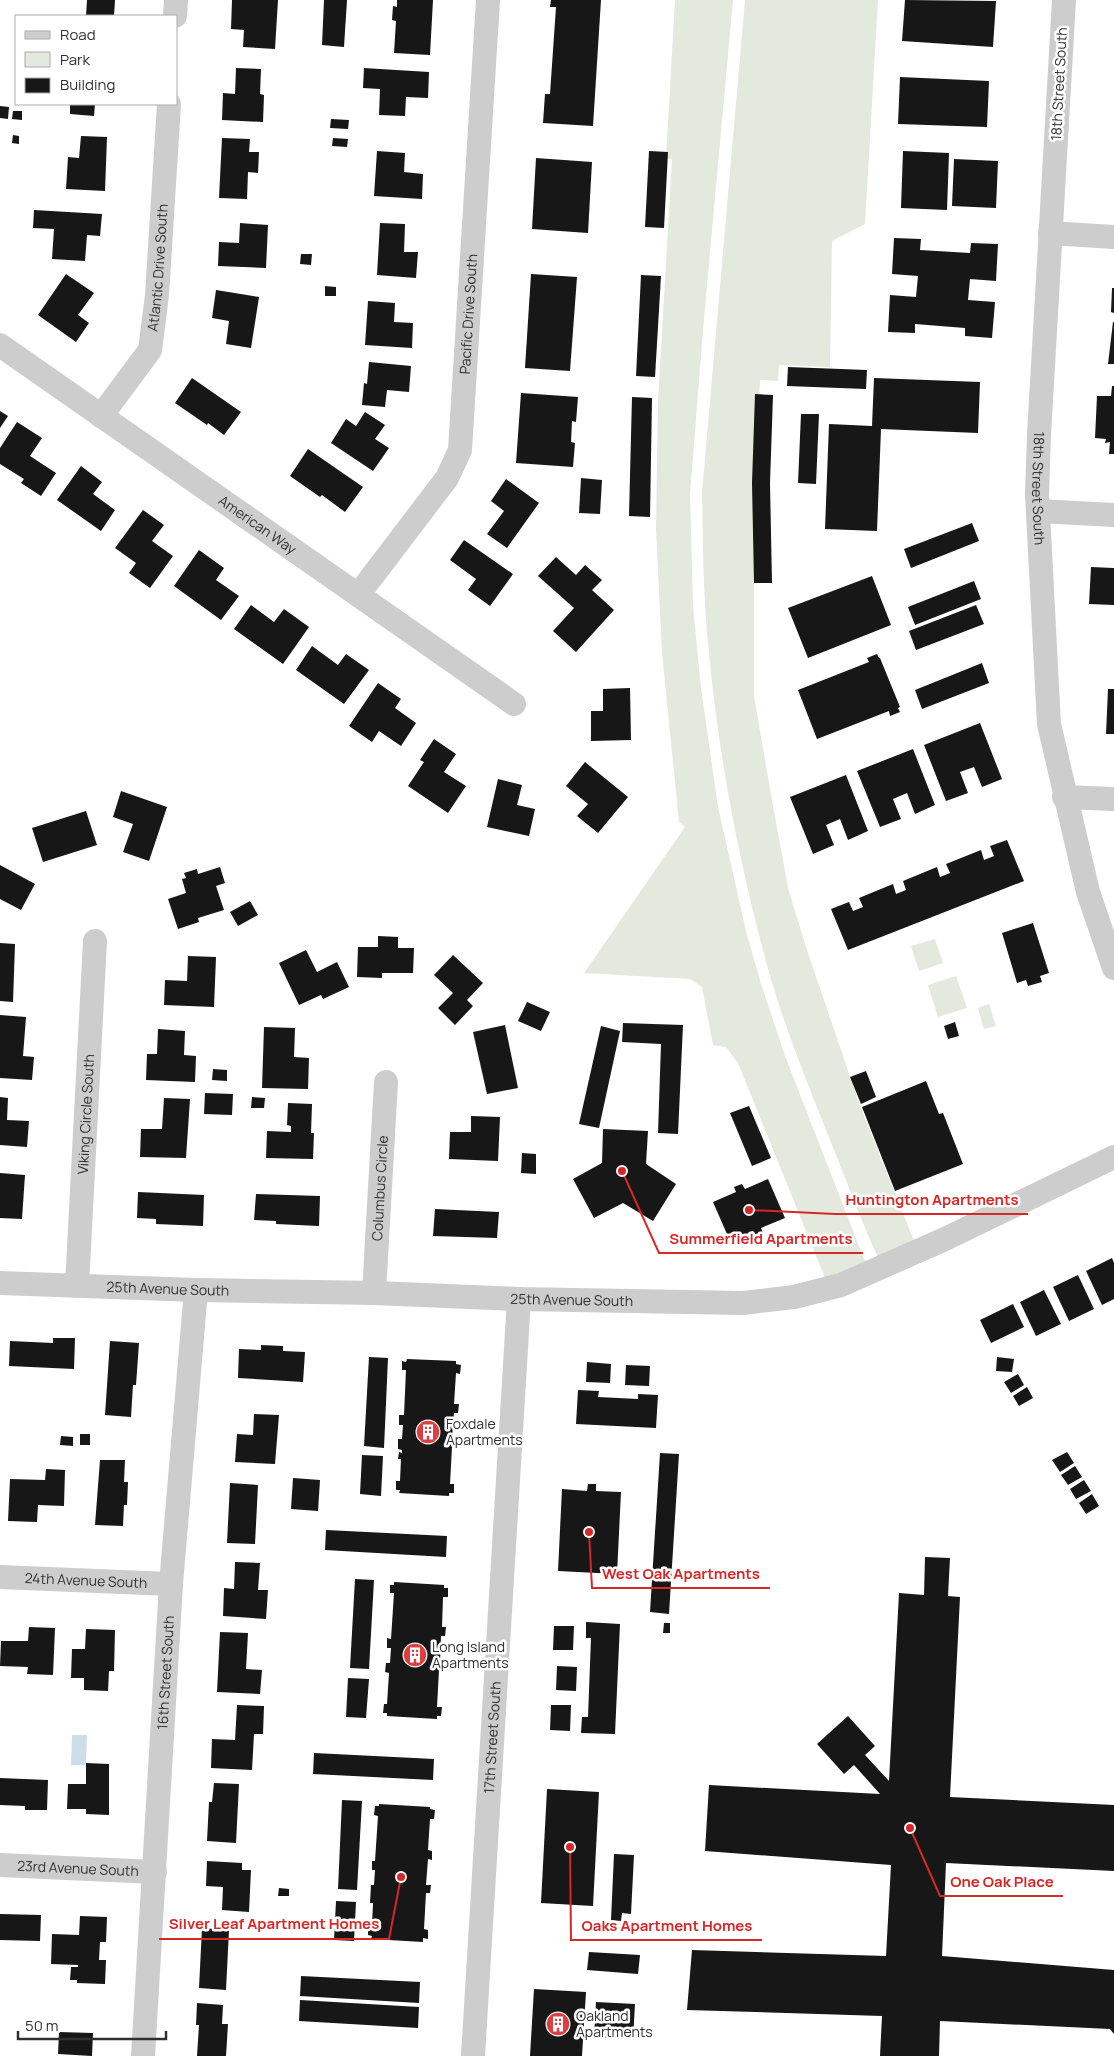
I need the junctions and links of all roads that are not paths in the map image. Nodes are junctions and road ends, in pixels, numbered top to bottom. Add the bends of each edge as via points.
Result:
1 (176, 0) edge
2 (488, 0) edge
3 (1064, 0) edge
4 (175, 15) edge
5 (169, 105) edge
6 (1050, 233) junction
7 (1114, 237) edge
8 (0, 345) edge
9 (101, 416) junction
10 (1039, 511) junction
11 (1114, 515) edge
12 (358, 595) junction
13 (514, 704) dead end
14 (1064, 797) junction
15 (1114, 799) edge
16 (95, 941) dead end
17 (1114, 968) edge
18 (386, 1082) dead end
19 (1114, 1158) edge
20 (0, 1282) edge
21 (77, 1286) junction
22 (196, 1290) junction
23 (374, 1293) junction
24 (519, 1299) junction
25 (0, 1577) edge
26 (171, 1584) junction
27 (0, 1865) edge
28 (154, 1872) junction
29 (143, 2056) edge
30 (473, 2056) edge

1 - 4 street
2 - 12 street, Pacific Drive South via 460,450 448,478
3 - 6 street, 18th Street South
5 - 9 street, Atlantic Drive South via 157,295 150,350
6 - 7 street
6 - 10 street, 18th Street South via 1039,435
8 - 9 street, American Way
9 - 12 street, American Way
10 - 11 street
10 - 14 street, 18th Street South via 1049,724
12 - 13 street, American Way
14 - 15 street
14 - 17 street, 18th Street South via 1088,892
16 - 21 street, Viking Circle South
18 - 23 street, Columbus Circle
19 - 24 street, 25th Avenue South via 875,1271 841,1285 794,1297 743,1303
20 - 21 street, 25th Avenue South
21 - 22 street, 25th Avenue South
22 - 23 street, 25th Avenue South
22 - 26 street, 16th Street South
23 - 24 street, 25th Avenue South
24 - 30 street, 17th Street South
25 - 26 street, 24th Avenue South
26 - 28 street, 16th Street South
27 - 28 street, 23rd Avenue South
28 - 29 street, 16th Street South

